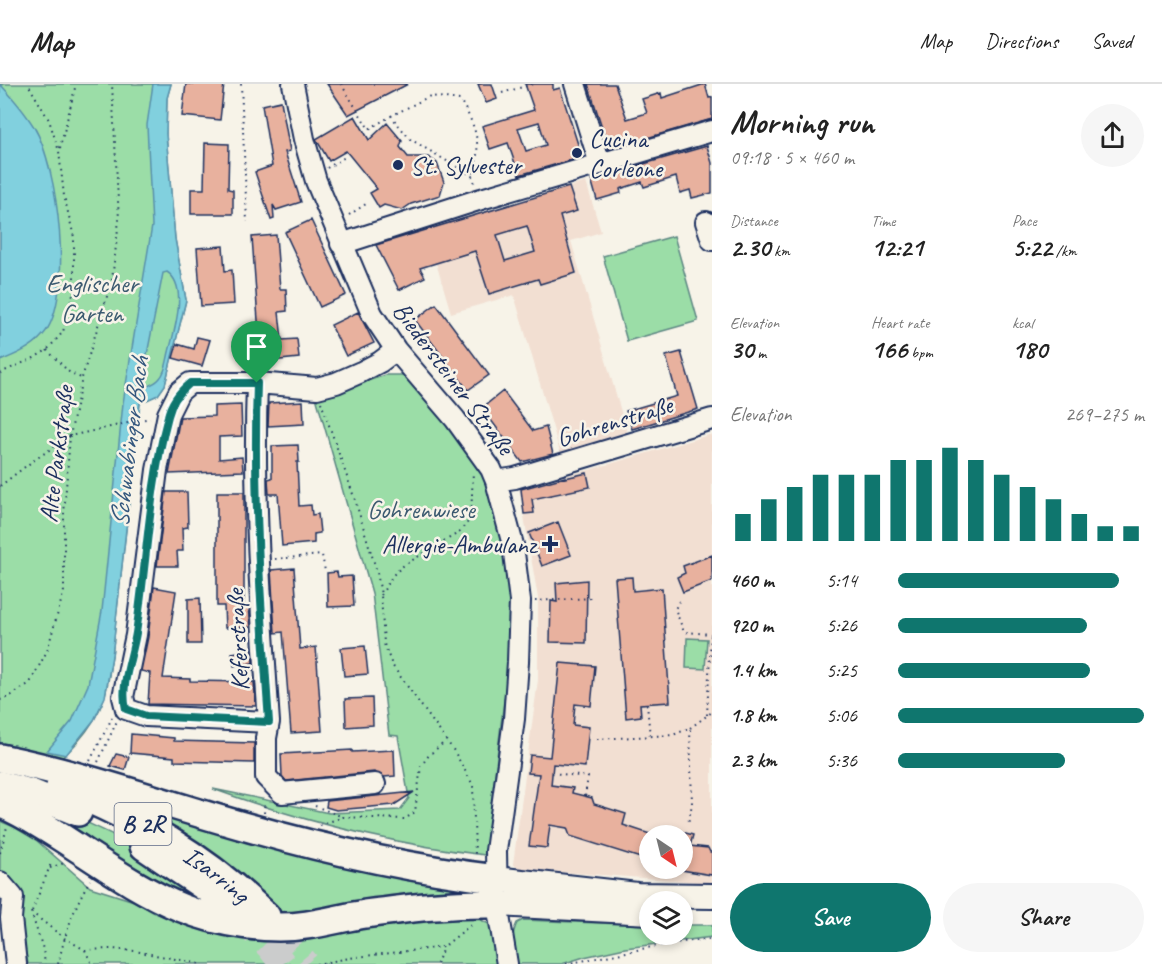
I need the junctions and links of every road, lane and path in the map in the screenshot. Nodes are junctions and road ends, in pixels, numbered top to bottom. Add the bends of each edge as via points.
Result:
1 (28, 84) edge
2 (76, 84) edge
3 (111, 84) edge
4 (241, 84) edge
5 (293, 84) edge
6 (341, 84) edge
7 (533, 84) edge
8 (575, 84) edge
9 (502, 93) dead end
10 (391, 116) junction
11 (712, 131) edge
12 (59, 151) junction
13 (345, 157) dead end
14 (600, 164) junction
15 (322, 171) dead end
16 (472, 176) junction
17 (474, 180) dead end
18 (366, 204) dead end
19 (344, 218) dead end
20 (247, 222) dead end
21 (341, 244) junction
22 (46, 350) junction
23 (396, 350) junction
24 (0, 374) edge
25 (82, 378) junction
26 (257, 383) junction
27 (317, 388) junction
28 (164, 415) junction
29 (712, 419) edge
30 (70, 436) junction
31 (474, 444) junction
32 (496, 481) junction
33 (0, 486) edge
34 (260, 560) junction
35 (325, 571) dead end
36 (381, 595) junction
37 (592, 598) dead end
38 (532, 601) dead end
39 (679, 601) dead end
40 (712, 634) edge
41 (0, 700) edge
42 (647, 704) dead end
43 (126, 709) junction
44 (712, 711) edge
45 (707, 715) junction
46 (269, 722) junction
47 (690, 728) junction
48 (650, 737) junction
49 (597, 739) dead end
50 (446, 741) junction
51 (0, 758) edge
52 (96, 766) dead end
53 (0, 768) edge
54 (86, 770) dead end
55 (552, 773) dead end
56 (0, 784) edge
57 (375, 784) dead end
58 (585, 796) dead end
59 (265, 805) dead end
60 (265, 810) dead end
61 (5, 811) edge
62 (688, 824) dead end
63 (311, 828) dead end
64 (0, 854) edge
65 (475, 856) dead end
66 (52, 861) dead end
67 (69, 862) dead end
68 (50, 868) junction
69 (93, 877) dead end
70 (6, 889) edge
71 (497, 891) junction
72 (712, 896) edge
73 (639, 910) edge
74 (31, 912) junction
75 (693, 912) edge
76 (712, 912) edge
77 (236, 913) tunnel mouth
78 (266, 916) tunnel mouth
79 (474, 922) dead end
80 (64, 938) junction
81 (712, 939) edge
82 (443, 947) junction
83 (85, 950) junction
84 (16, 964) edge
85 (45, 964) edge
86 (58, 964) edge
87 (92, 964) edge
88 (201, 964) edge
89 (316, 964) edge
90 (438, 964) edge
91 (507, 964) edge
92 (566, 964) edge

1 - 12 path via 49,120
2 - 12 path
3 - 25 path, Alte Parkstraße via 119,220 112,280
4 - 20 path
5 - 21 street, Biedersteiner Straße via 313,171
6 - 10 path via 369,129
7 - 9 path
8 - 14 street
10 - 16 path via 410,139
10 - 16 path via 430,96 460,100 471,118 479,147
11 - 14 street
12 - 22 path via 74,237 74,290 63,332
13 - 15 path
14 - 21 street
16 - 17 path
18 - 19 path
21 - 23 street, Biedersteiner Straße via 372,314
22 - 24 path
22 - 25 path via 69,372
23 - 27 street via 360,372
23 - 31 street, Biedersteiner Straße
25 - 30 path, Alte Parkstraße
26 - 27 street
26 - 28 street via 190,383
26 - 34 street, Keferstraße
27 - 36 path via 358,510
28 - 30 path
28 - 43 street via 136,635 123,697
29 - 32 street, Gohrenstraße
30 - 33 path
30 - 41 path, Alte Parkstraße via 64,591 47,651 30,683
31 - 32 street, Biedersteiner Straße
31 - 36 path via 471,518 460,532 393,575
32 - 71 street, Biedersteiner Straße via 513,545 520,601 514,718 496,851
34 - 35 path via 322,555
34 - 46 street, Keferstraße
36 - 50 path via 384,644 392,665
37 - 38 path
39 - 40 path via 675,609 684,633
40 - 45 path
42 - 48 path
43 - 46 street via 146,716
43 - 52 path via 115,723
43 - 54 path via 112,716
44 - 45 path
45 - 47 path
46 - 57 street, Keferstraße via 266,777 282,793
47 - 48 path via 673,735
47 - 62 path via 692,804
48 - 49 path
50 - 63 path via 421,766 415,812 405,819 344,817
50 - 65 path via 473,785
51 - 71 highway via 42,766 250,828
53 - 78 highway, Isarring / B 2R via 36,777 141,823 218,873
55 - 58 path via 588,777
56 - 77 highway, Isarring / B 2R via 75,811 133,839 208,889
59 - 60 path
61 - 64 path
61 - 71 highway via 41,823 154,896 237,923 305,925
66 - 68 path
67 - 68 path
68 - 74 path
69 - 80 path via 80,896
70 - 84 street
71 - 72 main road
71 - 73 main road
71 - 91 street, Biedersteiner Straße
74 - 80 path
74 - 85 path
75 - 76 main road
79 - 82 path
80 - 83 path
80 - 86 path
81 - 92 path
82 - 89 path
82 - 90 path
83 - 87 path
83 - 88 path via 135,951

